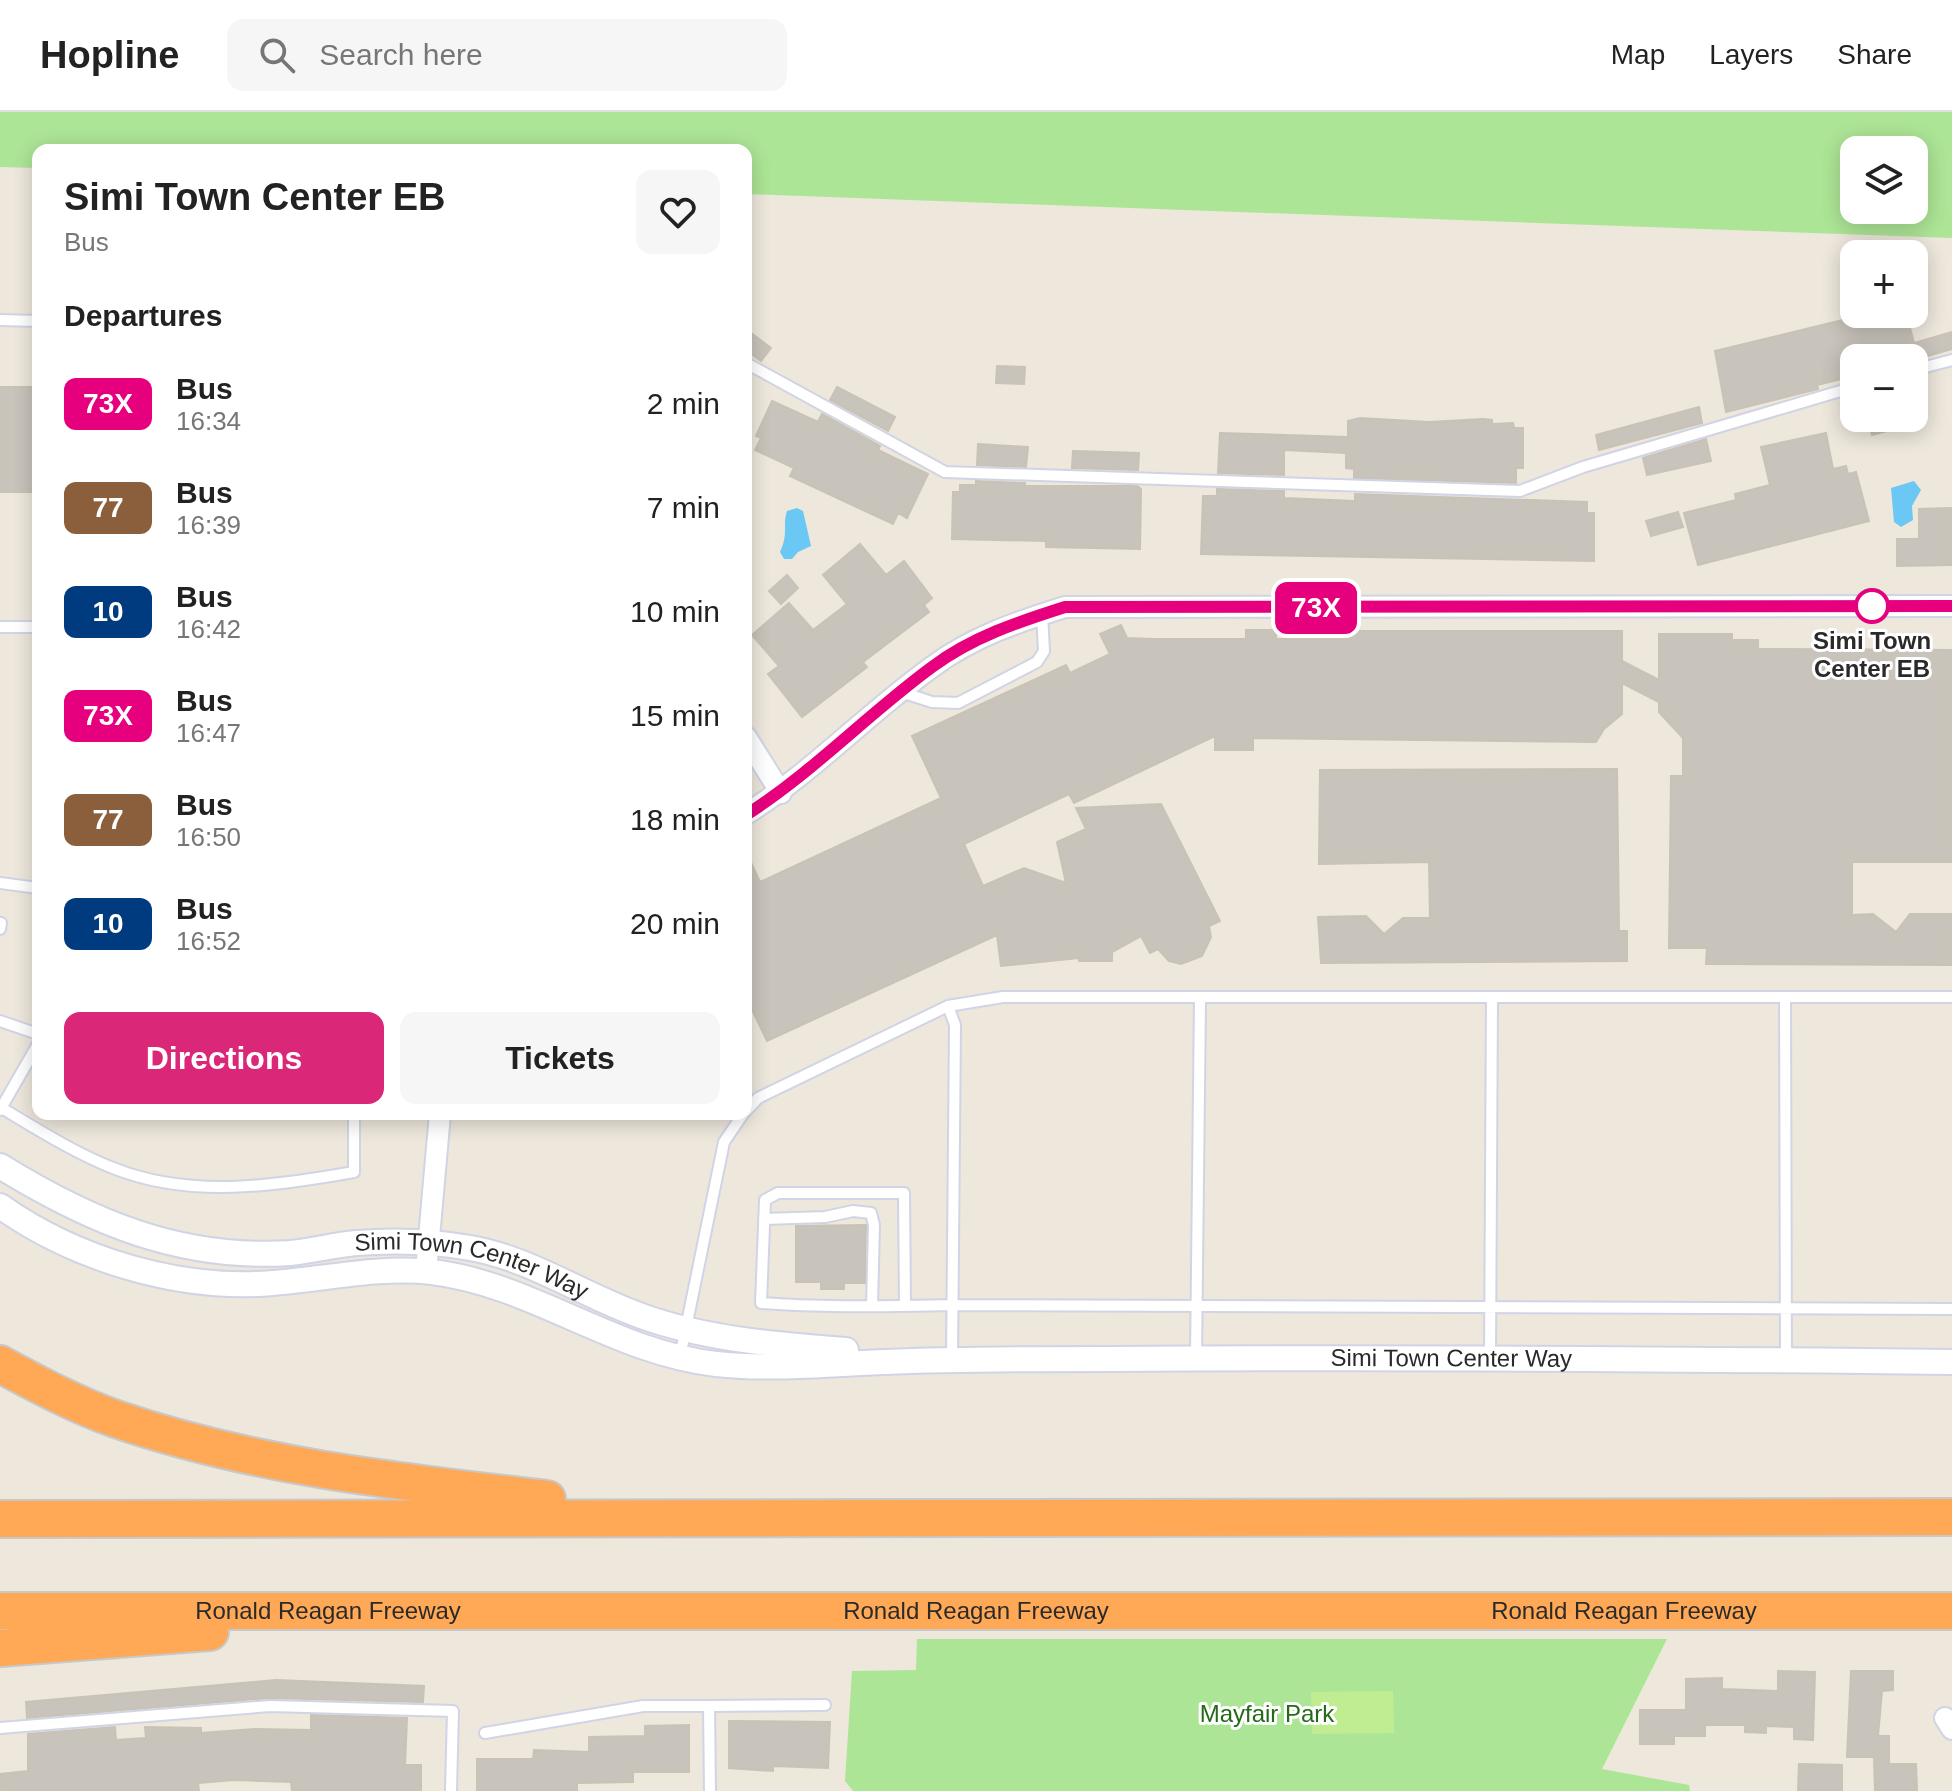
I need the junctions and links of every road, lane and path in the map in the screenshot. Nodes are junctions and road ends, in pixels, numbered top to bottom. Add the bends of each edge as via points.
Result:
1 (0, 320) edge
2 (32, 321) edge
3 (1952, 360) edge
4 (1928, 366) edge
5 (752, 370) edge
6 (1840, 391) edge
7 (1952, 606) edge
8 (1042, 614) junction
9 (0, 627) edge
10 (32, 627) edge
11 (901, 692) junction
12 (752, 747) edge
13 (781, 793) junction
14 (752, 810) edge
15 (0, 883) edge
16 (32, 887) edge
17 (1, 923) edge
18 (0, 929) edge
19 (1492, 997) junction
20 (1785, 997) junction
21 (1952, 997) edge
22 (1200, 999) junction
23 (948, 1006) junction
24 (0, 1021) edge
25 (32, 1032) edge
26 (32, 1054) edge
27 (752, 1104) edge
28 (1, 1108) edge
29 (354, 1120) edge
30 (439, 1120) edge
31 (739, 1120) edge
32 (0, 1166) edge
33 (0, 1206) edge
34 (764, 1219) junction
35 (427, 1243) junction
36 (426, 1271) junction
37 (953, 1305) junction
38 (872, 1306) junction
39 (905, 1306) junction
40 (1198, 1306) junction
41 (1491, 1307) junction
42 (1785, 1308) junction
43 (1952, 1309) edge
44 (686, 1330) junction
45 (680, 1358) junction
46 (1196, 1358) junction
47 (1490, 1359) junction
48 (952, 1360) junction
49 (1786, 1360) junction
50 (1952, 1362) edge
51 (0, 1364) edge
52 (1952, 1517) edge
53 (712, 1518) junction
54 (0, 1519) edge
55 (0, 1611) edge
56 (1952, 1611) edge
57 (411, 1612) junction
58 (0, 1648) edge
59 (825, 1705) dead end
60 (709, 1706) junction
61 (0, 1728) edge
62 (485, 1733) dead end
63 (451, 1791) edge
64 (710, 1791) edge

1 - 2 lane
3 - 4 lane
5 - 6 lane via 945,472 1520,491 1583,467
7 - 8 street via 1065,607
8 - 11 street via 975,640
8 - 11 lane via 1044,651 1037,662 958,703
9 - 10 lane
11 - 13 street
12 - 13 street
13 - 14 street
15 - 16 lane
17 - 18 lane
19 - 20 lane
19 - 22 lane
19 - 41 lane
20 - 21 lane
20 - 42 lane
22 - 23 lane via 1003,997
22 - 40 lane
23 - 27 lane
23 - 37 lane via 955,1025
24 - 25 lane
26 - 28 lane
28 - 29 lane via 116,1169 182,1186 273,1186 354,1172
30 - 35 street
31 - 44 lane via 724,1142
32 - 35 street, Simi Town Center Way via 61,1204 132,1234 195,1248 254,1254 384,1241
33 - 36 street, Simi Town Center Way via 83,1250 158,1275 264,1284
34 - 38 lane via 761,1303
34 - 38 lane via 871,1213
34 - 39 lane via 765,1200 778,1193 904,1193
35 - 36 street
35 - 44 street, Simi Town Center Way via 473,1248 529,1265
36 - 45 street, Simi Town Center Way via 514,1293
37 - 39 lane
37 - 40 lane
37 - 48 lane
38 - 39 lane
40 - 41 lane
40 - 46 lane
41 - 42 lane
41 - 47 lane
42 - 43 lane
42 - 49 lane
44 - 45 lane
44 - 48 street, Simi Town Center Way via 759,1343
45 - 48 street, Simi Town Center Way via 752,1367
46 - 47 street, Simi Town Center Way
46 - 48 street, Simi Town Center Way
47 - 49 street, Simi Town Center Way
49 - 50 street, Simi Town Center Way
51 - 53 highway via 113,1418 329,1473
52 - 53 highway
53 - 54 highway
55 - 57 highway, Ronald Reagan Freeway
56 - 57 highway, Ronald Reagan Freeway
57 - 58 highway
59 - 60 lane
60 - 62 lane via 643,1706
60 - 64 lane
61 - 63 lane via 270,1706 453,1711

